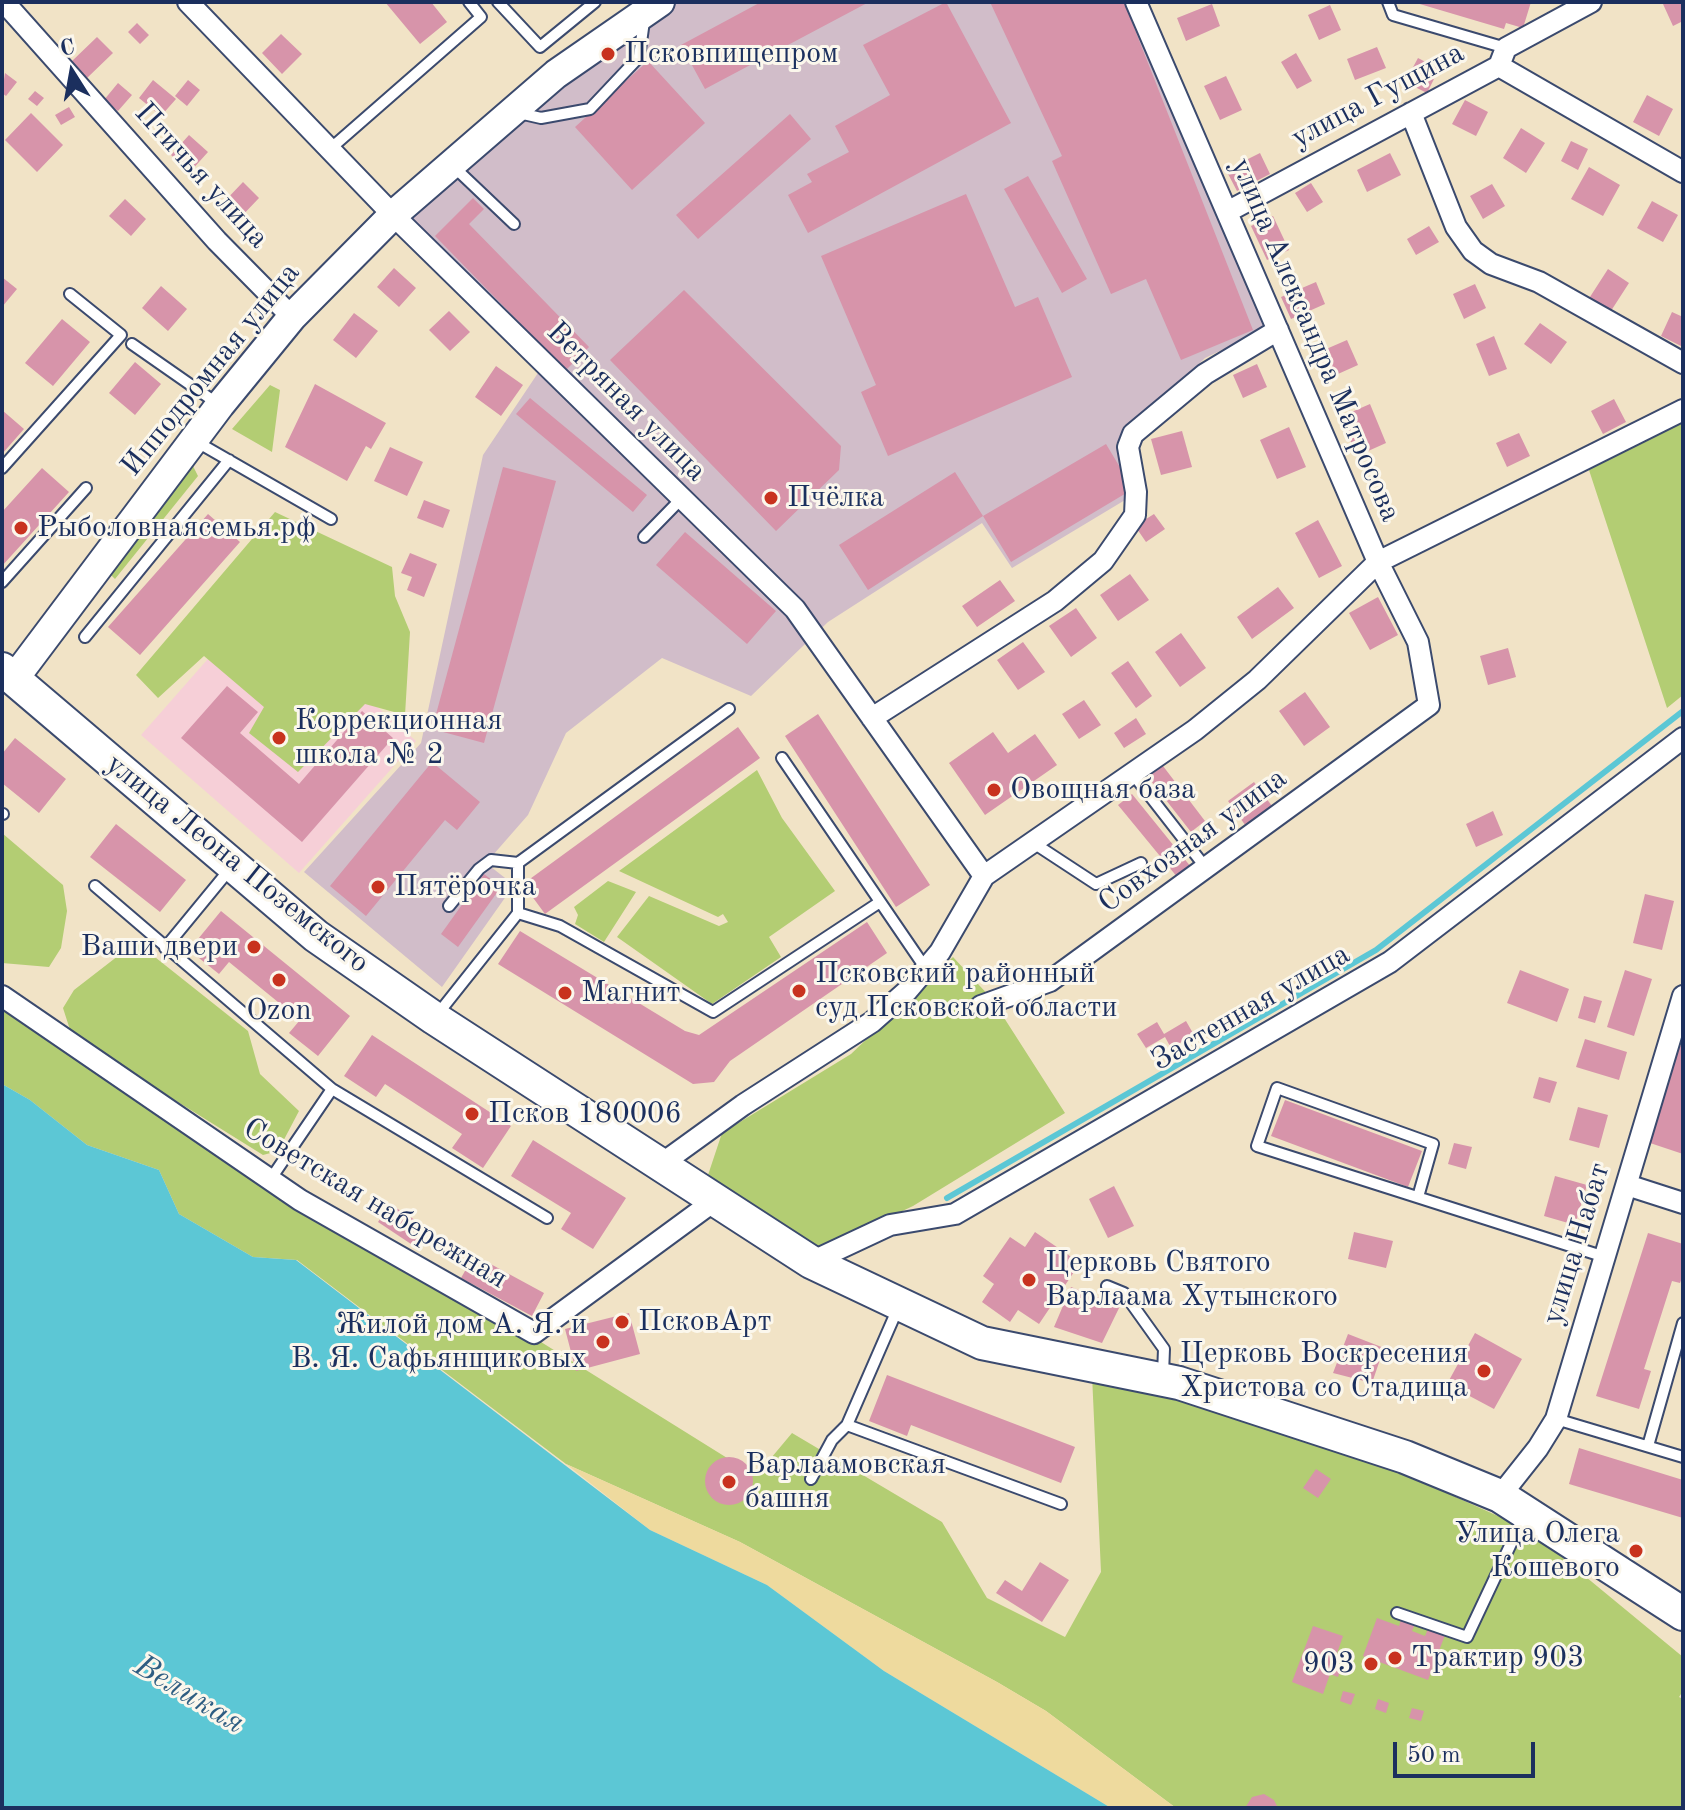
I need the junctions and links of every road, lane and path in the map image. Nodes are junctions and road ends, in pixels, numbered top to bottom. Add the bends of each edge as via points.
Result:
1 (4, 2) edge
2 (188, 2) edge
3 (469, 2) edge
4 (498, 2) edge
5 (595, 2) edge
6 (1136, 2) edge
7 (1388, 2) edge
8 (1591, 2) edge
9 (652, 7) edge
10 (481, 17) junction
11 (1503, 57) junction
12 (513, 112) junction
13 (1411, 113) junction
14 (330, 149) junction
15 (452, 164) junction
16 (1683, 172) edge
17 (1227, 212) junction
18 (393, 215) junction
19 (514, 224) dead end
20 (70, 294) dead end
21 (292, 317) junction
22 (1278, 330) junction
23 (132, 344) dead end
24 (1683, 363) edge
25 (220, 405) junction
26 (1683, 410) edge
27 (194, 440) junction
28 (229, 460) junction
29 (2, 468) edge
30 (86, 488) dead end
31 (682, 498) junction
32 (331, 519) dead end
33 (644, 537) dead end
34 (1378, 562) junction
35 (2, 582) edge
36 (85, 637) dead end
37 (6, 681) edge
38 (1429, 705) joint
39 (729, 709) dead end
40 (872, 718) junction
41 (1683, 738) edge
42 (782, 758) dead end
43 (1132, 773) junction
44 (1032, 842) junction
45 (518, 863) junction
46 (1141, 863) dead end
47 (234, 865) junction
48 (1206, 868) junction
49 (984, 876) junction
50 (95, 886) dead end
51 (880, 902) junction
52 (449, 906) dead end
53 (518, 913) junction
54 (165, 948) junction
55 (926, 969) junction
56 (2, 996) edge
57 (1683, 996) edge
58 (981, 1006) dead end
59 (434, 1018) junction
60 (332, 1089) junction
61 (660, 1165) junction
62 (270, 1180) junction
63 (1627, 1185) junction
64 (1418, 1197) junction
65 (714, 1201) junction
66 (1683, 1203) edge
67 (547, 1218) dead end
68 (1605, 1257) junction
69 (811, 1262) junction
70 (1107, 1286) dead end
71 (899, 1306) junction
72 (1683, 1323) edge
73 (1163, 1380) junction
74 (1556, 1419) junction
75 (847, 1425) junction
76 (1648, 1446) junction
77 (1683, 1457) edge
78 (811, 1479) dead end
79 (1513, 1503) junction
80 (1061, 1504) dead end
81 (1397, 1613) dead end
82 (1683, 1614) edge

1 - 21 street, Птичья улица via 217,241
2 - 14 street, Ветряная улица
3 - 10 lane
4 - 5 lane via 540,47
4 - 10 lane
6 - 17 street, улица Александра Матросова
7 - 11 lane via 1393,15
8 - 11 street, улица Гущина
9 - 12 main road, Ипподромная улица via 556,74
9 - 12 lane via 639,57 590,109 541,118
10 - 14 lane
11 - 13 street, улица Гущина
11 - 16 street
12 - 15 main road, Ипподромная улица
13 - 17 street, улица Гущина
13 - 24 street via 1456,227 1473,251
14 - 18 street, Ветряная улица
15 - 18 main road, Ипподромная улица
15 - 19 lane
17 - 22 street, улица Александра Матросова
18 - 21 main road, Ипподромная улица
18 - 31 street, Ветряная улица
20 - 29 lane via 121,335
21 - 25 main road, Ипподромная улица
22 - 34 street, улица Александра Матросова
22 - 40 street via 1205,374 1133,434 1128,447 1135,515 1103,561 1055,601
23 - 25 lane
25 - 27 main road, Ипподромная улица
26 - 34 street
27 - 28 lane
27 - 37 main road, Ипподромная улица
28 - 32 lane
28 - 36 lane
30 - 35 lane
31 - 33 lane
31 - 40 street, Ветряная улица via 795,609
34 - 38 street, улица Александра Матросова via 1418,642
34 - 43 street via 1257,680
37 - 47 main road, улица Леона Поземского
38 - 48 street, Совхозная улица
39 - 45 lane
40 - 49 street, Ветряная улица
41 - 69 street, Застенная улица via 1390,962 955,1214 890,1225
42 - 51 lane
43 - 44 street
43 - 48 lane
44 - 46 lane via 1096,884
44 - 49 street
45 - 52 lane via 491,860
45 - 53 lane
47 - 54 lane
47 - 59 main road, улица Леона Поземского via 316,936
48 - 58 street, Совхозная улица via 1050,981
49 - 55 street
50 - 54 lane
51 - 53 lane via 713,1012 560,926
51 - 55 lane
53 - 59 lane
54 - 60 lane
55 - 61 street via 851,1037
56 - 62 street, Советская набережная
57 - 63 street, улица Набат
59 - 61 main road, улица Леона Поземского
60 - 62 lane
60 - 67 lane
61 - 65 main road, улица Леона Поземского
62 - 65 street, Советская набережная via 534,1333
63 - 66 street
63 - 68 street, улица Набат
64 - 64 lane via 1257,1146 1277,1088 1433,1144
64 - 68 lane
65 - 69 main road, улица Леона Поземского
68 - 74 street, улица Набат
69 - 71 main road, улица Леона Поземского
70 - 73 lane via 1124,1293 1164,1349
71 - 73 main road, улица Леона Поземского via 982,1343
71 - 75 lane
72 - 76 lane
73 - 79 main road, улица Леона Поземского via 1405,1457
74 - 76 lane
74 - 79 street, улица Набат via 1530,1460
75 - 78 lane via 832,1440
75 - 80 lane
76 - 77 lane
79 - 81 lane via 1467,1637
79 - 82 main road, улица Леона Поземского

